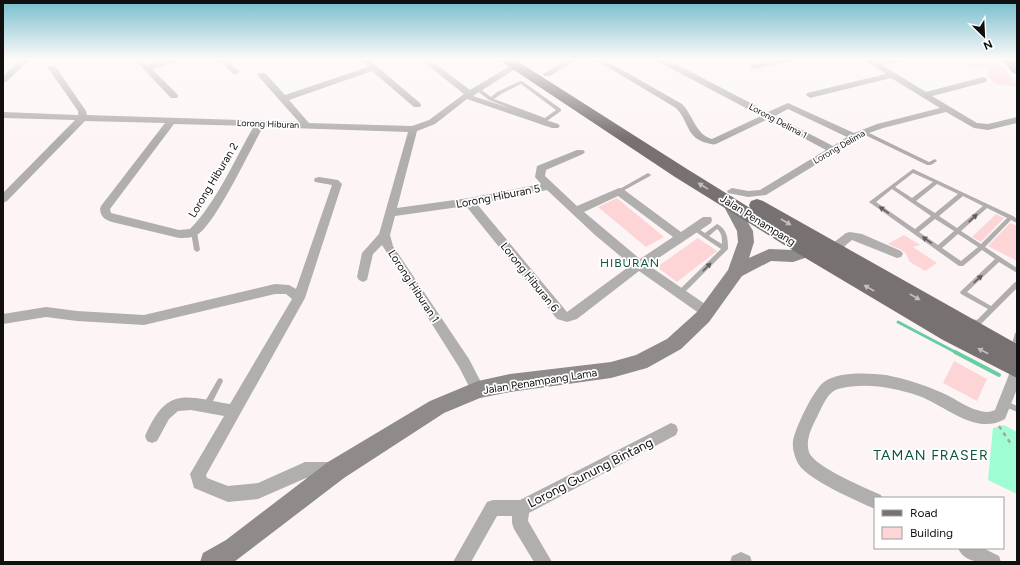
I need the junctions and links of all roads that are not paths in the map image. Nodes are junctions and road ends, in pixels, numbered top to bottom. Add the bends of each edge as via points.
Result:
1 (64, 85) edge
2 (164, 85) edge
3 (271, 85) edge
4 (323, 85) edge
5 (394, 85) edge
6 (460, 85) edge
7 (481, 85) edge
8 (514, 85) edge
9 (526, 85) edge
10 (554, 85) edge
11 (561, 85) edge
12 (643, 85) edge
13 (710, 85) edge
14 (852, 85) edge
15 (908, 85) edge
16 (962, 85) edge
17 (471, 93) junction
18 (810, 95) dead end
19 (924, 95) junction
20 (174, 96) dead end
21 (283, 99) junction
22 (491, 99) junction
23 (581, 102) junction
24 (417, 105) dead end
25 (946, 109) junction
26 (3, 115) edge
27 (766, 115) junction
28 (83, 117) junction
29 (172, 120) junction
30 (1017, 120) edge
31 (260, 125) junction
32 (307, 126) junction
33 (555, 126) dead end
34 (413, 129) junction
35 (863, 132) junction
36 (854, 137) junction
37 (833, 150) junction
38 (580, 152) dead end
39 (935, 161) dead end
40 (929, 164) junction
41 (919, 174) junction
42 (648, 175) dead end
43 (319, 180) dead end
44 (936, 182) junction
45 (549, 186) junction
46 (892, 187) junction
47 (618, 190) junction
48 (962, 194) junction
49 (730, 196) junction
50 (3, 199) edge
51 (762, 201) junction
52 (912, 201) junction
53 (470, 202) junction
54 (986, 206) junction
55 (577, 212) junction
56 (389, 213) junction
57 (934, 216) junction
58 (1011, 217) junction
59 (707, 220) dead end
60 (1017, 220) edge
61 (694, 228) junction
62 (194, 232) junction
63 (916, 232) junction
64 (958, 232) junction
65 (384, 235) junction
66 (705, 236) junction
67 (680, 237) junction
68 (746, 242) junction
69 (808, 243) junction
70 (938, 248) junction
71 (981, 248) junction
72 (725, 249) junction
73 (833, 249) junction
74 (197, 250) dead end
75 (897, 254) dead end
76 (769, 255) junction
77 (999, 259) junction
78 (639, 265) junction
79 (1015, 269) edge
80 (736, 272) junction
81 (363, 276) dead end
82 (1017, 284) edge
83 (682, 296) junction
84 (299, 298) junction
85 (992, 309) junction
86 (708, 312) junction
87 (3, 319) edge
88 (954, 319) junction
89 (1017, 335) edge
90 (1017, 346) edge
91 (1017, 355) edge
92 (1017, 370) edge
93 (220, 381) dead end
94 (478, 390) junction
95 (206, 406) junction
96 (1011, 406) edge
97 (233, 412) junction
98 (672, 430) dead end
99 (152, 436) dead end
100 (336, 470) junction
101 (874, 501) edge
102 (521, 508) junction
103 (968, 549) edge
104 (237, 555) edge
105 (212, 562) edge
106 (461, 562) edge
107 (544, 562) edge
108 (738, 562) edge
109 (744, 562) edge
110 (993, 562) edge

1 - 28 street via 82,111
2 - 20 street
3 - 21 street
4 - 21 street
5 - 24 street
6 - 17 street
7 - 17 street, Lorong Hiburan
8 - 22 lane
9 - 22 lane via 560,110 545,120
10 - 23 main road, Jalan Penampang
11 - 23 main road, Jalan Penampang
12 - 27 street via 679,106 701,140 712,142
13 - 27 street, Lorong Delima 1
14 - 18 street
15 - 19 street
16 - 19 street
17 - 22 lane
17 - 33 street
17 - 34 street, Lorong Hiburan via 432,122
19 - 25 street
21 - 32 street
23 - 49 main road, Jalan Penampang
25 - 30 street via 978,126 994,126
25 - 35 street, Lorong Delima
26 - 28 street, Lorong Hiburan
27 - 36 street via 788,106
27 - 37 street, Lorong Delima 1
28 - 29 street, Lorong Hiburan
28 - 50 street
29 - 31 street, Lorong Hiburan
29 - 62 street, Lorong Hiburan 2 via 105,209 106,215 179,234
31 - 32 street, Lorong Hiburan
31 - 62 street, Lorong Hiburan 2 via 206,219
32 - 34 street, Lorong Hiburan
34 - 56 street
35 - 36 street, Lorong Delima
35 - 40 lane
36 - 37 street, Lorong Delima
37 - 51 street, Lorong Delima
38 - 45 street via 541,168 540,177
39 - 40 lane
40 - 41 lane
41 - 44 lane
41 - 46 lane via 913,171
42 - 47 lane
43 - 84 street via 337,184
44 - 48 lane
44 - 52 lane
45 - 53 street, Lorong Hiburan 5
45 - 55 street, Lorong Hiburan 5
46 - 52 lane
63 -> 46 lane via 872,202
47 - 55 street
47 - 67 street
48 - 54 lane
48 - 57 lane
49 - 51 main road, Jalan Penampang
49 - 68 main road via 745,230
49 - 69 main road, Jalan Penampang
51 -> 69 main road, Jalan Penampang
52 - 57 lane
53 - 56 street, Lorong Hiburan 5
53 - 78 street, Lorong Hiburan 6 via 561,315 573,315
54 - 58 lane
64 -> 54 lane
55 - 78 street, Lorong Hiburan 5
56 - 65 street
57 - 63 lane
57 - 64 lane
58 - 60 lane
58 - 71 lane
59 - 61 street
61 - 66 lane
61 - 67 street
62 - 74 lane
70 -> 63 lane
64 - 70 lane
64 - 71 lane
65 - 81 street via 368,253
65 - 94 street, Lorong Hiburan 1 via 388,247 464,363
66 - 72 lane
66 - 72 lane via 717,226 725,234
67 - 78 street
68 - 76 main road via 756,250
68 - 80 main road, Jalan Penampang Lama
69 - 73 main road, Jalan Penampang
69 - 76 main road, Jalan Penampang Lama via 793,256
92 -> 69 main road, Jalan Penampang via 923,319
70 - 71 lane via 961,264
71 - 77 lane
83 -> 72 lane
73 - 75 street via 850,236
73 -> 88 main road, Jalan Penampang
76 - 80 main road, Jalan Penampang Lama
77 - 79 lane
85 -> 77 lane via 963,292
78 - 83 street, Lorong Hiburan 5
80 - 86 main road, Jalan Penampang Lama
82 - 85 lane
83 - 86 street, Lorong Hiburan 5
84 - 87 street via 288,290 275,289 144,320 46,312
84 - 97 street
85 - 88 lane via 978,322
86 - 94 main road, Jalan Penampang Lama via 674,344 640,362 611,370 510,383
88 - 91 main road, Jalan Penampang
89 - 90 lane
92 - 96 street
93 - 95 lane
94 - 100 main road, Jalan Penampang Lama via 437,407
95 - 97 street
95 - 99 street via 186,403 174,405
96 - 101 street via 994,418 982,418 937,397 882,381 844,382 828,386 817,401 805,428 801,440 803,457 818,472
97 - 100 street via 198,474 200,483 228,494 258,491 305,470
98 - 102 street, Lorong Gunung Bintang
100 - 104 main road, Jalan Penampang Lama
102 - 106 street via 494,508
102 - 107 street, Lorong Gunung Bintang via 520,523
103 - 110 street
104 - 105 main road, Jalan Penampang Lama
108 - 109 street

